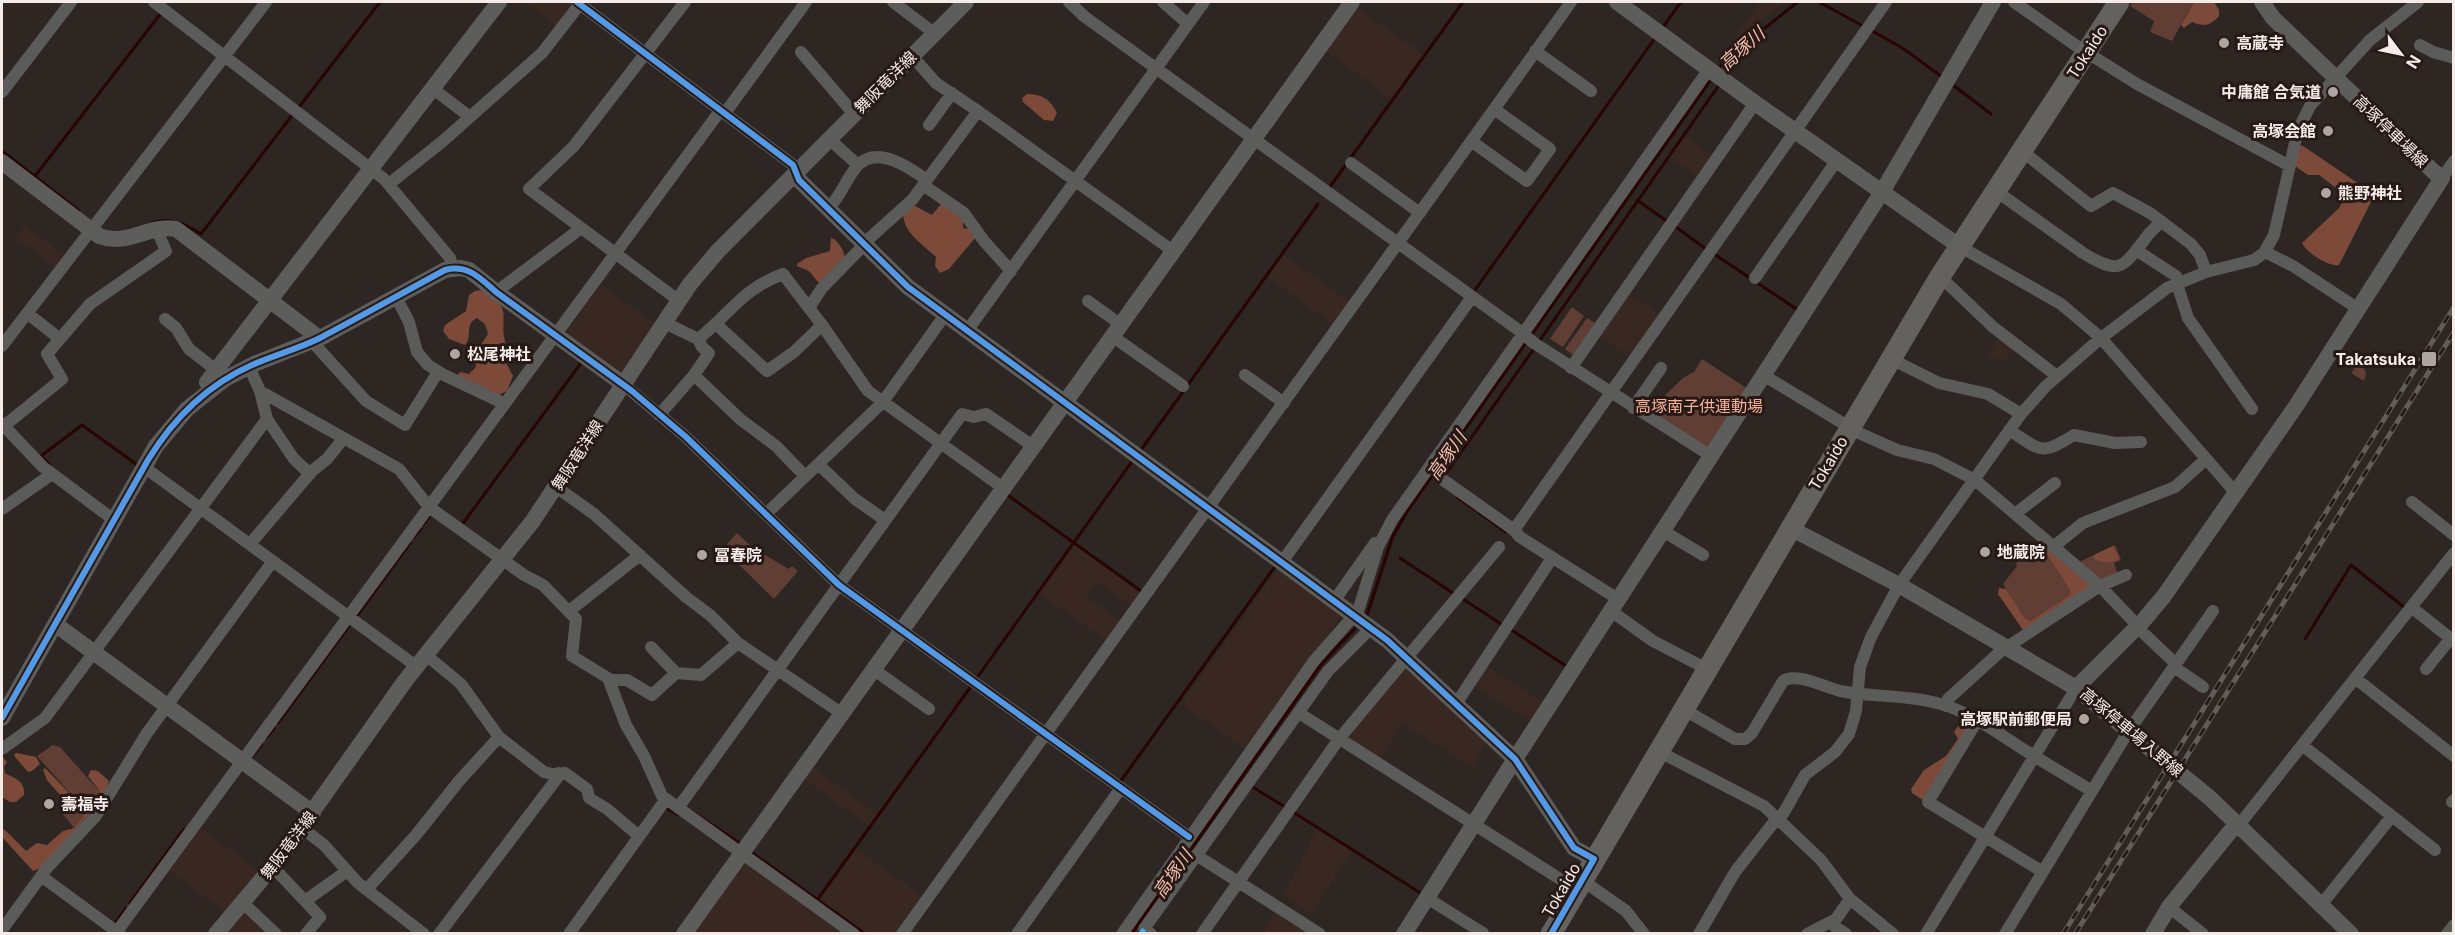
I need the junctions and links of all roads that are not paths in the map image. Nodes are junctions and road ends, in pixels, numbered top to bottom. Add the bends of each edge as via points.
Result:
1 (71, 2) edge
2 (154, 2) edge
3 (266, 2) edge
4 (499, 2) edge
5 (685, 2) edge
6 (806, 2) edge
7 (893, 2) edge
8 (966, 2) edge
9 (1069, 2) edge
10 (1163, 2) edge
11 (1204, 2) edge
12 (1352, 2) edge
13 (1571, 2) edge
14 (1617, 2) edge
15 (1886, 2) edge
16 (1993, 2) edge
17 (2014, 2) edge
18 (2119, 2) edge
19 (2262, 2) edge
20 (2418, 2) edge
21 (578, 3) edge
22 (1188, 24) junction
23 (934, 33) junction
24 (2420, 45) dead end
25 (1535, 51) junction
26 (2087, 51) junction
27 (801, 52) dead end
28 (645, 54) junction
29 (224, 56) junction
30 (912, 56) junction
31 (2454, 58) edge
32 (1156, 68) junction
33 (1713, 72) junction
34 (2335, 77) junction
35 (432, 88) junction
36 (1591, 91) dead end
37 (2, 92) edge
38 (952, 93) junction
39 (1755, 103) junction
40 (1494, 109) junction
41 (978, 111) junction
42 (722, 112) junction
43 (854, 114) junction
44 (470, 117) junction
45 (929, 125) dead end
46 (1796, 131) junction
47 (829, 139) junction
48 (1254, 139) junction
49 (1471, 141) junction
50 (2022, 151) junction
51 (1837, 160) junction
52 (2454, 161) edge
53 (2, 162) edge
54 (1351, 163) dead end
55 (858, 165) junction
56 (2288, 165) junction
57 (371, 168) junction
58 (796, 173) junction
59 (2442, 177) junction
60 (1076, 181) junction
61 (925, 182) junction
62 (389, 184) junction
63 (1995, 191) junction
64 (1882, 192) junction
65 (828, 209) junction
66 (1420, 213) junction
67 (2161, 221) junction
68 (580, 227) junction
69 (90, 230) junction
70 (157, 230) junction
71 (1398, 243) junction
72 (863, 244) junction
73 (1959, 246) junction
74 (2136, 250) junction
75 (1173, 251) junction
76 (2265, 252) junction
77 (616, 253) junction
78 (453, 268) junction
79 (1011, 271) junction
80 (2206, 272) junction
81 (1755, 278) dead end
82 (1939, 278) junction
83 (2178, 283) junction
84 (496, 292) junction
85 (396, 297) junction
86 (1472, 297) junction
87 (269, 300) junction
88 (678, 300) junction
89 (1088, 301) dead end
90 (809, 308) junction
91 (2357, 308) junction
92 (27, 313) junction
93 (945, 315) junction
94 (165, 319) dead end
95 (663, 322) junction
96 (717, 324) junction
97 (822, 325) junction
98 (1116, 330) junction
99 (967, 331) junction
100 (2341, 333) joint
101 (556, 336) junction
102 (1526, 338) junction
103 (2101, 338) junction
104 (60, 339) junction
105 (698, 339) junction
106 (315, 340) junction
107 (2, 346) edge
108 (1891, 359) junction
109 (249, 367) junction
110 (1571, 368) junction
111 (1661, 368) dead end
112 (216, 370) junction
113 (438, 372) junction
114 (694, 375) junction
115 (1245, 375) dead end
116 (1763, 375) junction
117 (2057, 376) junction
118 (623, 384) junction
119 (1182, 386) dead end
120 (212, 388) junction
121 (1610, 393) junction
122 (261, 395) junction
123 (1064, 402) junction
124 (882, 403) junction
125 (1284, 403) junction
126 (505, 404) junction
127 (1633, 408) junction
128 (2252, 409) dead end
129 (2020, 414) junction
130 (659, 415) junction
131 (267, 419) junction
132 (3, 425) edge
133 (1850, 428) junction
134 (2009, 430) junction
135 (344, 440) junction
136 (2141, 442) dead end
137 (940, 444) junction
138 (1033, 446) junction
139 (1711, 456) junction
140 (2205, 460) junction
141 (818, 464) junction
142 (144, 467) junction
143 (52, 474) junction
144 (310, 474) junction
145 (805, 476) junction
146 (1439, 477) dead end
147 (1975, 480) junction
148 (2055, 483) dead end
149 (556, 486) junction
150 (1003, 488) junction
151 (2235, 492) junction
152 (2419, 504) dead end
153 (200, 507) junction
154 (429, 507) junction
155 (1208, 508) junction
156 (2, 509) edge
157 (766, 514) junction
158 (2014, 514) junction
159 (114, 520) junction
160 (885, 520) junction
161 (1790, 528) junction
162 (1514, 530) junction
163 (1663, 531) junction
164 (1384, 533) junction
165 (2454, 535) edge
166 (250, 544) junction
167 (2053, 547) junction
168 (1500, 548) dead end
169 (2454, 553) edge
170 (640, 555) junction
171 (1702, 555) dead end
172 (1552, 558) junction
173 (503, 560) junction
174 (273, 561) junction
175 (1282, 562) junction
176 (2126, 575) dead end
177 (839, 585) junction
178 (1899, 585) junction
179 (2100, 586) junction
180 (1334, 601) junction
181 (1614, 605) junction
182 (2411, 607) junction
183 (568, 611) junction
184 (2213, 611) dead end
185 (349, 616) junction
186 (1363, 622) junction
187 (55, 624) junction
188 (2138, 626) junction
189 (901, 630) junction
190 (2452, 640) edge
191 (738, 642) junction
192 (651, 646) dead end
193 (2007, 647) junction
194 (94, 652) junction
195 (1407, 658) junction
196 (421, 661) junction
197 (2175, 665) junction
198 (873, 669) junction
199 (1707, 669) junction
200 (2426, 669) dead end
201 (778, 670) junction
202 (676, 673) junction
203 (2355, 678) junction
204 (609, 680) junction
205 (2203, 687) dead end
206 (2076, 688) junction
207 (1857, 693) junction
208 (1456, 704) junction
209 (167, 705) junction
210 (1946, 706) junction
211 (929, 709) dead end
212 (1683, 709) junction
213 (1299, 713) junction
214 (842, 714) junction
215 (2, 718) edge
216 (1977, 721) junction
217 (2128, 732) junction
218 (1045, 734) junction
219 (499, 737) junction
220 (1339, 739) junction
221 (2302, 745) junction
222 (2, 749) edge
223 (1658, 752) junction
224 (2034, 756) junction
225 (2454, 756) edge
226 (1515, 759) junction
227 (242, 761) junction
228 (558, 773) junction
229 (1121, 788) junction
230 (2092, 791) junction
231 (666, 799) junction
232 (678, 808) junction
233 (313, 813) junction
234 (2392, 816) junction
235 (1779, 818) junction
236 (1474, 824) junction
237 (2238, 824) junction
238 (302, 828) junction
239 (639, 836) junction
240 (1190, 837) junction
241 (1985, 837) junction
242 (2435, 850) dead end
243 (741, 853) junction
244 (1197, 855) junction
245 (1594, 859) junction
246 (273, 867) junction
247 (347, 871) junction
248 (2043, 872) junction
249 (41, 876) junction
250 (1573, 881) junction
251 (1238, 882) junction
252 (367, 890) junction
253 (1427, 898) junction
254 (1850, 899) junction
255 (305, 901) junction
256 (243, 903) junction
257 (2321, 905) junction
258 (2169, 907) junction
259 (1831, 922) junction
260 (2189, 922) junction
261 (2454, 925) edge
262 (2, 930) edge
263 (1556, 932) edge
264 (117, 933) edge
265 (216, 933) edge
266 (276, 933) edge
267 (306, 933) edge
268 (424, 933) edge
269 (439, 933) edge
270 (569, 933) edge
271 (684, 933) edge
272 (854, 933) edge
273 (902, 933) edge
274 (1017, 933) edge
275 (1122, 933) edge
276 (1151, 933) edge
277 (1202, 933) edge
278 (1320, 933) edge
279 (1404, 933) edge
280 (1483, 933) edge
281 (1644, 933) edge
282 (1699, 933) edge
283 (1808, 933) edge
284 (1846, 933) edge
285 (1893, 933) edge
286 (1926, 933) edge
287 (2005, 933) edge
288 (2153, 933) edge
289 (2180, 933) edge
290 (2203, 933) edge
291 (2351, 933) edge
292 (2447, 933) edge

1 - 37 street
2 - 29 street
3 - 29 street
4 - 35 street
5 - 28 street
6 - 42 street
7 - 23 street
8 - 23 street, 舞阪竜洋線
9 - 32 street
10 - 22 street
11 - 22 street
12 - 48 street
13 - 25 street
14 - 33 street
15 - 46 street
16 - 64 street
17 - 26 street
18 - 26 highway, Tokaido
19 - 34 street, 高塚停車場線 via 2273,18
20 - 34 street via 2370,40
21 - 28 street
21 - 44 street via 542,53
22 - 32 street
23 - 30 street, 舞阪竜洋線
24 - 31 street
25 - 36 street
25 - 40 street
26 - 50 highway, Tokaido
26 - 56 street via 2137,84
27 - 43 street
28 - 42 street
28 - 68 street via 574,146 529,189
29 - 57 street
29 - 69 street
30 - 38 street via 936,83
30 - 43 street, 舞阪竜洋線
32 - 48 street
32 - 60 street
33 - 39 street
33 - 102 street
34 - 56 street via 2307,111
34 - 59 street, 高塚停車場線
35 - 44 street
35 - 57 street
38 - 41 street
38 - 45 street
39 - 46 street
39 - 110 street
40 - 49 street
40 - 49 street via 1550,149 1527,181
41 - 60 street
41 - 61 street
42 - 58 street via 793,165
42 - 77 street
43 - 47 street, 舞阪竜洋線
44 - 62 street
46 - 51 street
46 - 121 street
47 - 55 street
47 - 58 street, 舞阪竜洋線
48 - 71 street
48 - 75 street
49 - 66 street
50 - 63 highway, Tokaido
50 - 67 street via 2091,206 2113,193
51 - 64 street
51 - 81 street
52 - 59 street
53 - 69 street
54 - 66 street
55 - 61 street via 874,158 888,158
55 - 65 street
56 - 76 street via 2283,201
57 - 62 street
57 - 87 street
58 - 65 street
58 - 88 street, 舞阪竜洋線 via 708,262
59 - 91 street, 高塚停車場線
60 - 75 street
60 - 79 street
61 - 72 street via 912,200
61 - 79 street via 964,213
62 - 78 street via 450,258
63 - 73 highway, Tokaido
63 - 74 street via 2098,261 2119,266
64 - 73 street
64 - 116 street
65 - 72 street
66 - 71 street
67 - 74 street
67 - 80 street via 2194,247
68 - 77 street
68 - 84 street
69 - 70 street via 118,241
69 - 92 street
70 - 87 street via 168,228 183,233
70 - 104 street via 166,251 90,304
71 - 86 street
71 - 125 street
72 - 90 street
72 - 93 street via 898,279
73 - 82 highway, Tokaido
73 - 103 street via 2061,304
74 - 83 street via 2176,276
75 - 98 street
76 - 80 street via 2254,260
76 - 91 street
77 - 88 street
77 - 101 street
78 - 84 street via 469,270
78 - 85 street
79 - 99 street
80 - 83 street
82 - 108 highway, Tokaido
82 - 117 street via 1993,327
83 - 103 street
83 - 128 street via 2188,318
84 - 101 street
85 - 106 street
85 - 113 street via 409,322 417,352
86 - 102 street
86 - 175 street
87 - 106 street via 314,334
87 - 112 street
88 - 95 street, 舞阪竜洋線
89 - 98 street
90 - 96 street via 783,274 742,296
90 - 97 street
91 - 100 street, 高塚停車場線
92 - 104 street
92 - 107 street
93 - 99 street
93 - 124 street
94 - 112 street via 189,349
95 - 105 street
95 - 118 street, 舞阪竜洋線
96 - 97 street via 767,371
96 - 105 street
97 - 124 street via 861,383
98 - 119 street
98 - 123 street
99 - 123 street
100 - 151 street, 高塚停車場入野線 via 2296,406
101 - 118 street
101 - 126 street
102 - 110 street
102 - 164 street
103 - 117 street
103 - 140 street
104 - 132 street via 47,354 62,379
105 - 114 street via 709,353
106 - 109 street
106 - 113 street via 366,401 405,425
108 - 129 street via 1939,383 1988,394
108 - 133 highway, Tokaido
109 - 120 street
109 - 122 street
110 - 121 street
111 - 127 street
112 - 120 street via 207,382
113 - 126 street
114 - 130 street
114 - 145 street
115 - 125 street
116 - 133 street
116 - 139 street
117 - 129 street
118 - 130 street
118 - 149 street, 舞阪竜洋線
120 - 142 street via 176,420
121 - 127 street
121 - 162 street
122 - 131 street
122 - 135 street
123 - 138 street
123 - 155 street
124 - 137 street
124 - 141 street
125 - 155 street
126 - 154 street
127 - 139 street
129 - 134 street
130 - 157 street
131 - 144 street via 294,459
131 - 153 street
132 - 143 street
133 - 147 street via 1897,450 1934,459
133 - 161 highway, Tokaido
134 - 136 street via 2040,450 2051,449 2074,435 2115,443
134 - 147 street
135 - 144 street
135 - 154 street via 399,469
137 - 138 street via 962,414 986,414
137 - 150 street
137 - 160 street
138 - 150 street
139 - 163 street
140 - 151 street
140 - 167 street via 2175,487 2083,523
141 - 145 street
141 - 160 street via 855,499
142 - 153 street
142 - 159 street
143 - 156 street
143 - 159 street
144 - 166 street
145 - 157 street
146 - 162 street
147 - 158 street
147 - 178 street
148 - 158 street
149 - 170 street
149 - 173 street, 舞阪竜洋線
150 - 189 street
151 - 188 street, 高塚停車場入野線 via 2164,596
152 - 165 street
153 - 166 street
153 - 194 street
154 - 173 street
154 - 185 street
155 - 175 street
155 - 218 street
157 - 177 street
158 - 167 street
159 - 187 street
160 - 177 street
161 - 178 street
161 - 199 highway, Tokaido
162 - 172 street
163 - 171 street
163 - 181 street
164 - 180 street
164 - 186 street via 1360,607
166 - 174 street
167 - 179 street
168 - 195 street
169 - 182 street
170 - 183 street
170 - 191 street
172 - 181 street
172 - 208 street
173 - 183 street via 543,585
173 - 196 street, 舞阪竜洋線
174 - 185 street
174 - 209 street
175 - 180 street
176 - 179 street
177 - 189 street
177 - 201 street
178 - 193 street
178 - 207 street via 1867,647
179 - 188 street
179 - 193 street
180 - 186 street
181 - 199 street via 1653,641
181 - 226 street
182 - 190 street
182 - 203 street
183 - 204 street via 576,619 572,656
184 - 197 street
185 - 196 street
185 - 227 street
186 - 195 street
186 - 213 street
186 - 240 street via 1314,661
187 - 194 street
187 - 215 street
188 - 197 street
188 - 206 street, 高塚停車場入野線
189 - 198 street
189 - 218 street
190 - 200 street
191 - 201 street
191 - 202 street via 701,675
192 - 202 street
193 - 206 street
193 - 210 street via 1948,699
194 - 209 street
194 - 222 street via 45,718
195 - 208 street
195 - 220 street
196 - 219 street via 461,684
196 - 233 street, 舞阪竜洋線
197 - 205 street
197 - 217 street
198 - 211 street
198 - 214 street
199 - 212 highway, Tokaido
201 - 214 street
201 - 232 street
202 - 204 street via 652,695 627,680
203 - 221 street
203 - 225 street
204 - 231 street via 626,725
206 - 217 street, 高塚停車場入野線
206 - 224 street
207 - 210 street
207 - 212 street via 1786,678 1752,733 1740,740
207 - 235 street via 1850,734 1835,752 1805,775
208 - 226 street
209 - 227 street
209 - 249 street via 95,817
210 - 216 street
212 - 223 highway, Tokaido
213 - 220 street
213 - 244 street
214 - 243 street
216 - 224 street
216 - 241 street via 1928,802
217 - 230 street
217 - 237 street, 高塚停車場入野線
218 - 229 street
218 - 273 street
219 - 228 street via 544,772
219 - 252 street
220 - 236 street
220 - 251 street
221 - 234 street
221 - 237 street
223 - 235 street via 1755,800
223 - 245 highway, Tokaido
224 - 230 street
224 - 241 street
226 - 236 street
226 - 245 street via 1574,848
227 - 233 street
227 - 264 street
228 - 239 street via 565,772 587,789 589,798
228 - 269 street
229 - 240 street
229 - 274 street
230 - 248 street
231 - 232 street
231 - 239 street
232 - 243 street
233 - 238 street, 舞阪竜洋線
234 - 242 street
234 - 257 street
235 - 254 street via 1821,860
235 - 282 street via 1735,872
236 - 250 street
236 - 253 street
237 - 257 street, 高塚停車場入野線
237 - 258 street
238 - 246 street, 舞阪竜洋線
238 - 247 street
239 - 270 street
240 - 275 street
241 - 248 street
241 - 286 street
243 - 271 street
243 - 272 street
244 - 251 street
244 - 276 street via 1144,929
245 - 250 highway, Tokaido
246 - 255 street
246 - 256 street, 舞阪竜洋線
247 - 252 street
247 - 255 street
248 - 287 street
249 - 262 street
249 - 264 street
250 - 263 highway, Tokaido
250 - 281 street via 1626,911
251 - 277 street
251 - 278 street
252 - 268 street
253 - 279 street
253 - 280 street
254 - 259 street
254 - 285 street
255 - 267 street via 320,917
256 - 265 street, 舞阪竜洋線
256 - 266 street
257 - 291 street, 高塚停車場入野線
258 - 260 street
258 - 288 street
259 - 283 street
259 - 284 street
260 - 289 street
260 - 290 street
261 - 292 street

